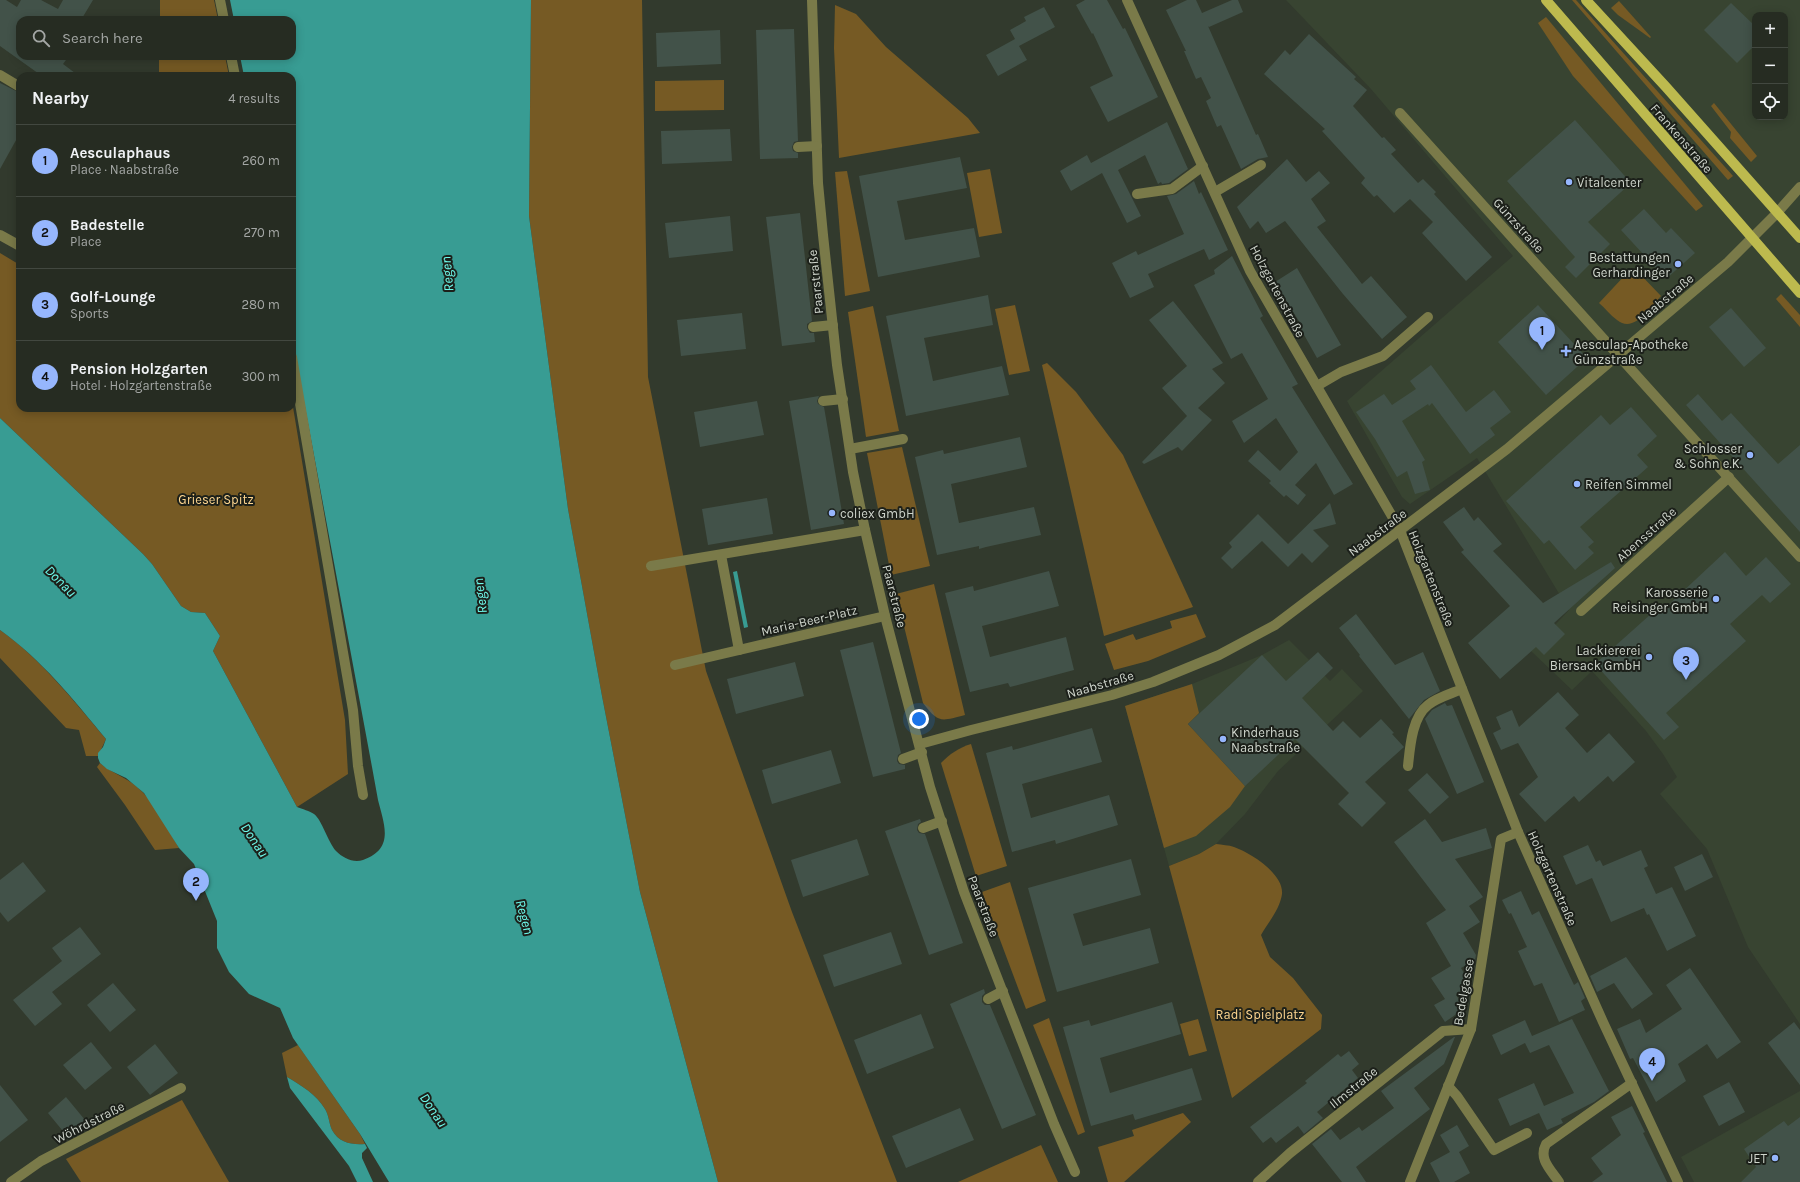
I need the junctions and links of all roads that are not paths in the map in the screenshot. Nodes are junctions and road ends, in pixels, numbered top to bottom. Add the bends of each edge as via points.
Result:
1 (220, 0) edge
2 (812, 0) edge
3 (1127, 0) edge
4 (1546, 0) edge
5 (1586, 0) edge
6 (223, 16) edge
7 (232, 60) edge
8 (234, 72) edge
9 (0, 75) edge
10 (16, 85) edge
11 (1400, 113) dead end
12 (817, 146) junction
13 (798, 147) dead end
14 (1261, 165) dead end
15 (1203, 166) junction
16 (1800, 188) edge
17 (1215, 192) junction
18 (1137, 194) dead end
19 (1778, 213) junction
20 (0, 235) edge
21 (1800, 238) edge
22 (1752, 239) junction
23 (16, 244) edge
24 (1800, 293) edge
25 (1428, 317) dead end
26 (833, 325) junction
27 (813, 327) dead end
28 (1619, 355) junction
29 (296, 380) edge
30 (1316, 386) junction
31 (842, 399) junction
32 (823, 401) dead end
33 (903, 439) dead end
34 (850, 448) junction
35 (1729, 477) junction
36 (865, 530) junction
37 (1400, 530) junction
38 (721, 555) junction
39 (1800, 557) edge
40 (651, 566) dead end
41 (1581, 611) dead end
42 (885, 616) junction
43 (739, 650) junction
44 (675, 665) dead end
45 (1462, 689) junction
46 (921, 748) junction
47 (903, 759) dead end
48 (1408, 766) dead end
49 (363, 795) dead end
50 (942, 821) junction
51 (923, 828) dead end
52 (1518, 832) junction
53 (1003, 991) junction
54 (988, 999) dead end
55 (1471, 1029) junction
56 (1632, 1083) junction
57 (1448, 1086) junction
58 (181, 1088) dead end
59 (1527, 1133) dead end
60 (1075, 1172) dead end
61 (11, 1182) edge
62 (1258, 1182) edge
63 (1410, 1182) edge
64 (1559, 1182) edge
65 (1678, 1182) edge

1 - 6 street
2 - 12 street, Paarstraße
3 - 15 street, Holzgartenstraße
4 - 22 main road, Frankenstraße
5 - 19 main road, Frankenstraße
7 - 8 street
9 - 10 street
11 - 28 street, Günzstraße
12 - 13 street
12 - 26 street, Paarstraße
14 - 17 street
15 - 17 street, Holzgartenstraße
15 - 18 street via 1172,189
16 - 19 street, Naabstraße
17 - 30 street, Holzgartenstraße via 1250,271
19 - 21 main road, Frankenstraße
19 - 22 street, Naabstraße
20 - 23 street
22 - 24 main road, Frankenstraße
22 - 28 street, Naabstraße
25 - 30 street via 1383,356 1341,372
26 - 27 street
26 - 31 street, Paarstraße
28 - 35 street
28 - 37 street, Naabstraße via 1507,449
29 - 49 street via 353,710
30 - 37 street, Holzgartenstraße
31 - 32 street
31 - 34 street, Paarstraße
33 - 34 street
34 - 36 street, Paarstraße
35 - 39 street
35 - 41 street, Abensstraße
36 - 38 street
36 - 42 street, Paarstraße
37 - 45 street, Holzgartenstraße
37 - 46 street, Naabstraße via 1275,625 1219,655 1153,682 1112,695 971,730
38 - 40 street
38 - 43 street
42 - 43 street, Maria-Beer-Platz
42 - 46 street, Paarstraße
43 - 44 street, Maria-Beer-Platz
45 - 48 street via 1428,705 1422,713 1412,733
45 - 52 street, Holzgartenstraße
46 - 47 street, Naabstraße
46 - 50 street, Paarstraße via 930,787
50 - 51 street
50 - 53 street, Paarstraße via 964,892
52 - 55 street, Bedelgasse via 1501,840
52 - 56 street, Holzgartenstraße
53 - 54 street
53 - 60 street, Paarstraße
55 - 57 street, Bedelgasse
55 - 62 street, Ilmstraße via 1443,1031 1290,1153
56 - 64 street via 1546,1144 1543,1156
56 - 65 street, Holzgartenstraße
57 - 59 street via 1494,1150
57 - 63 street, Bedelgasse
58 - 61 street, Wöhrdstraße via 47,1158

